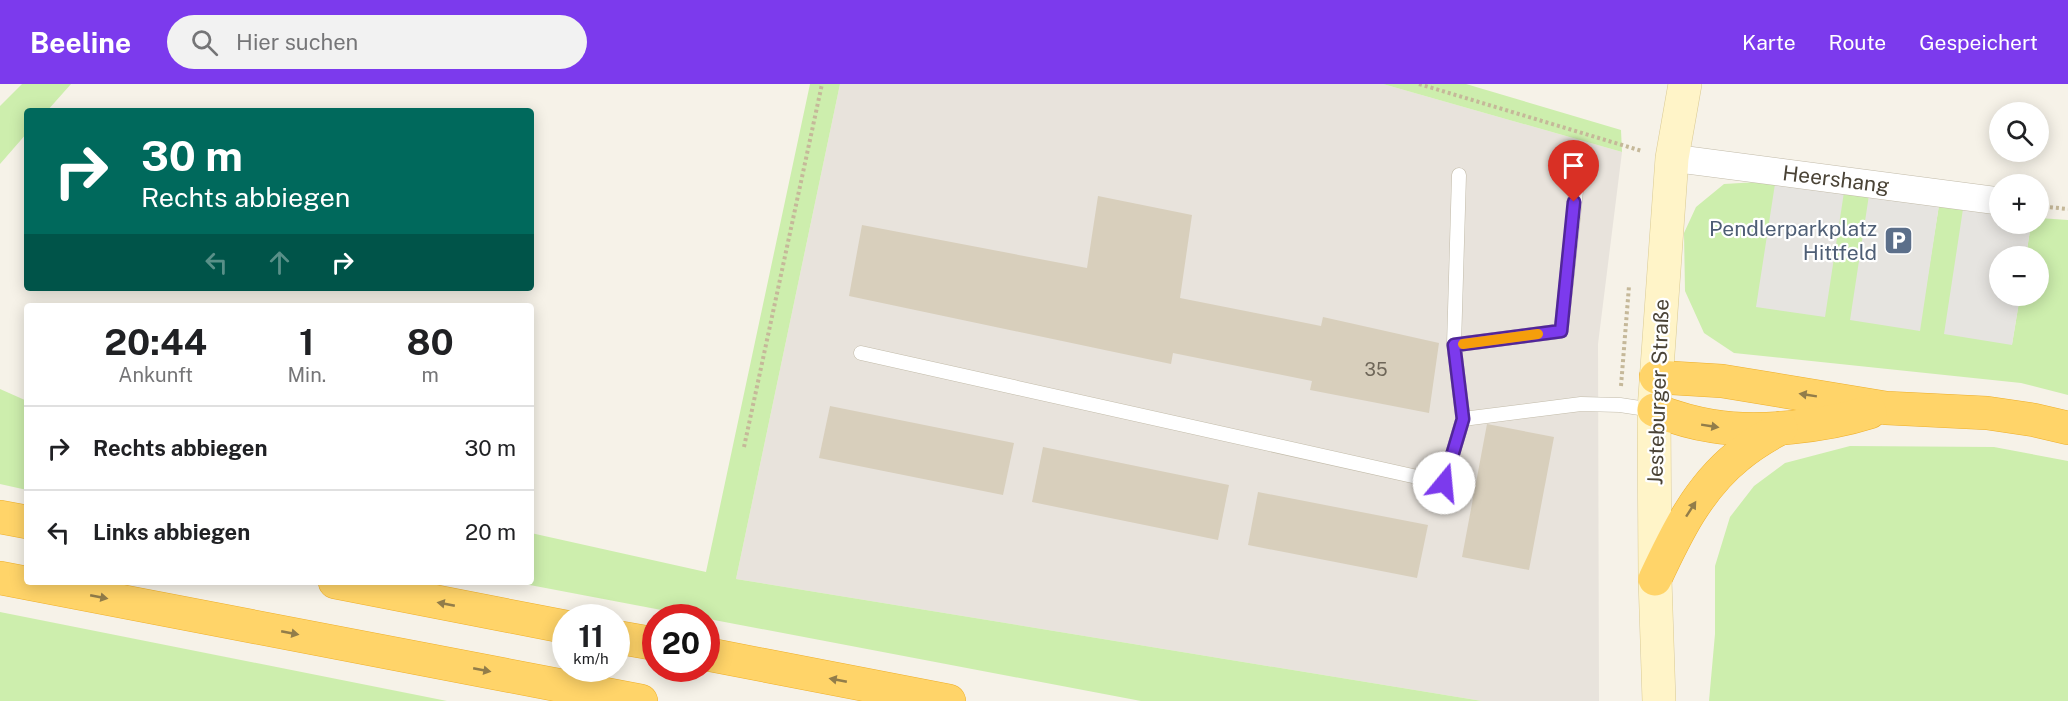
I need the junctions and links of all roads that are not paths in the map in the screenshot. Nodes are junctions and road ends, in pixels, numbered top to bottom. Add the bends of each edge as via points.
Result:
1 (1685, 84) edge
2 (1672, 158) junction
3 (1459, 175) dead end
4 (1577, 181) dead end
5 (1989, 200) edge
6 (1454, 345) junction
7 (861, 353) dead end
8 (1656, 377) junction
9 (1886, 408) junction
10 (1654, 410) junction
11 (1463, 419) junction
12 (1782, 427) junction
13 (2068, 428) edge
14 (0, 517) edge
15 (24, 521) edge
16 (0, 578) edge
17 (1655, 579) junction
18 (24, 583) edge
19 (36, 585) edge
20 (350, 585) edge
21 (552, 624) edge
22 (720, 657) edge
23 (641, 701) edge
24 (949, 701) edge
25 (1659, 701) edge

1 - 2 main road, Jesteburger Straße
2 - 5 street, Heershang
2 - 8 main road, Jesteburger Straße
3 - 6 lane
4 - 6 lane via 1561,331
6 - 11 lane
7 - 11 lane via 1444,483
9 -> 8 highway via 1722,381
8 - 10 main road, Jesteburger Straße
9 - 12 highway via 1852,418
9 - 13 highway via 1987,413
10 - 11 lane via 1581,404
10 -> 12 highway via 1714,427
10 - 17 main road, Jesteburger Straße
17 -> 12 highway via 1679,527 1720,472
14 - 15 highway
16 -> 18 highway
17 - 25 main road, Jesteburger Straße
19 -> 23 highway
21 -> 20 highway
24 -> 22 highway

